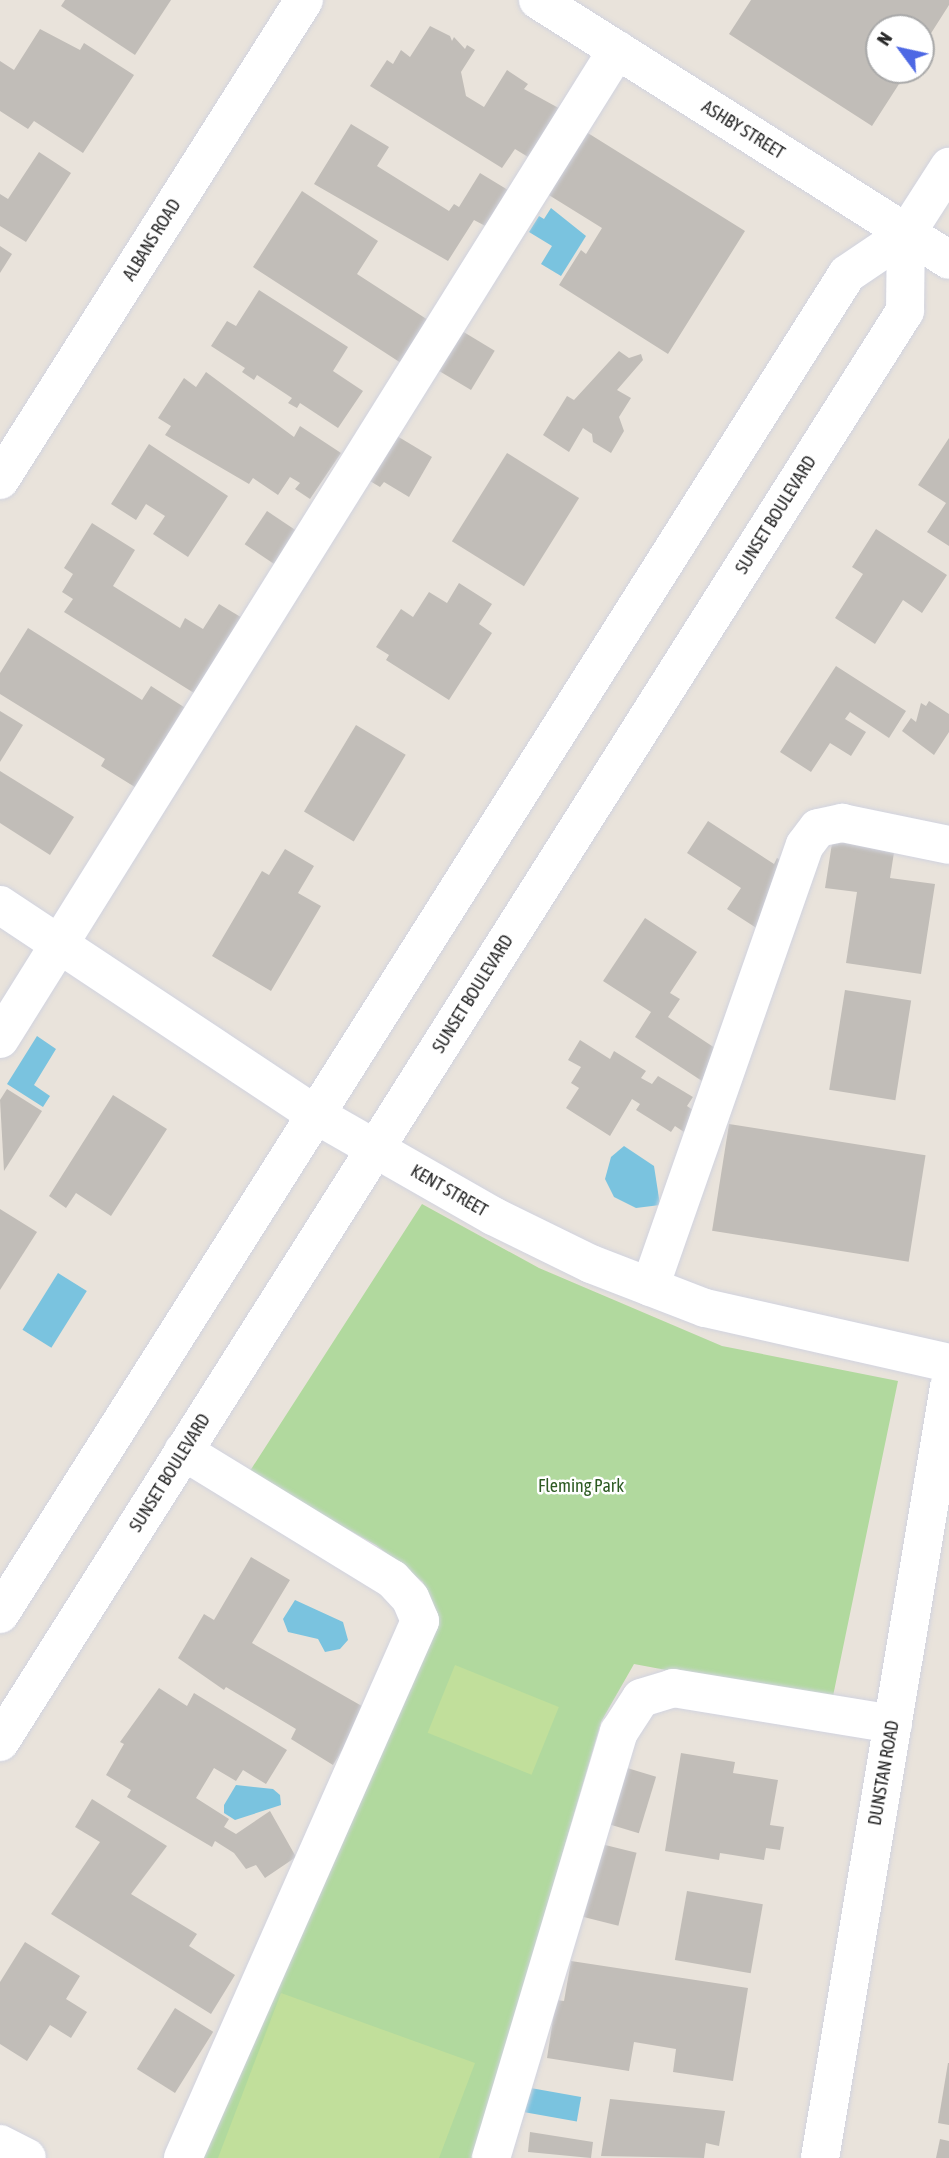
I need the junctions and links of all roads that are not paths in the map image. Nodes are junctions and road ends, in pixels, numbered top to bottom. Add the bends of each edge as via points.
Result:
1 (304, 0) edge
2 (537, 0) edge
3 (617, 50) junction
4 (949, 167) edge
5 (906, 234) junction
6 (949, 260) edge
7 (0, 480) edge
8 (949, 845) edge
9 (0, 905) edge
10 (60, 943) junction
11 (0, 1039) edge
12 (316, 1115) junction
13 (376, 1147) junction
14 (650, 1287) junction
15 (949, 1363) edge
16 (949, 1387) edge
17 (183, 1451) junction
18 (0, 1614) edge
19 (892, 1724) junction
20 (0, 1742) edge
21 (0, 2144) edge
22 (27, 2158) edge
23 (183, 2158) edge
24 (491, 2158) edge
25 (820, 2158) edge

1 - 7 street, ALBANS ROAD
2 - 3 street, ASHBY STREET
3 - 5 street, ASHBY STREET
3 - 10 street
4 - 5 street
5 - 6 street, ASHBY STREET
5 - 12 street via 846,274
5 - 13 street, SUNSET BOULEVARD via 905,312
8 - 14 street via 842,823 818,828 805,845
9 - 10 street, KENT STREET
10 - 11 street
10 - 12 street, KENT STREET
12 - 13 street, KENT STREET
12 - 18 street
13 - 14 street, KENT STREET via 493,1216
13 - 17 street, SUNSET BOULEVARD
14 - 15 street, KENT STREET via 705,1308
16 - 19 street, DUNSTAN ROAD
17 - 20 street, SUNSET BOULEVARD
17 - 23 street via 392,1579 410,1598 420,1621
19 - 24 street via 673,1688 641,1698 619,1732
19 - 25 street, DUNSTAN ROAD
21 - 22 street

